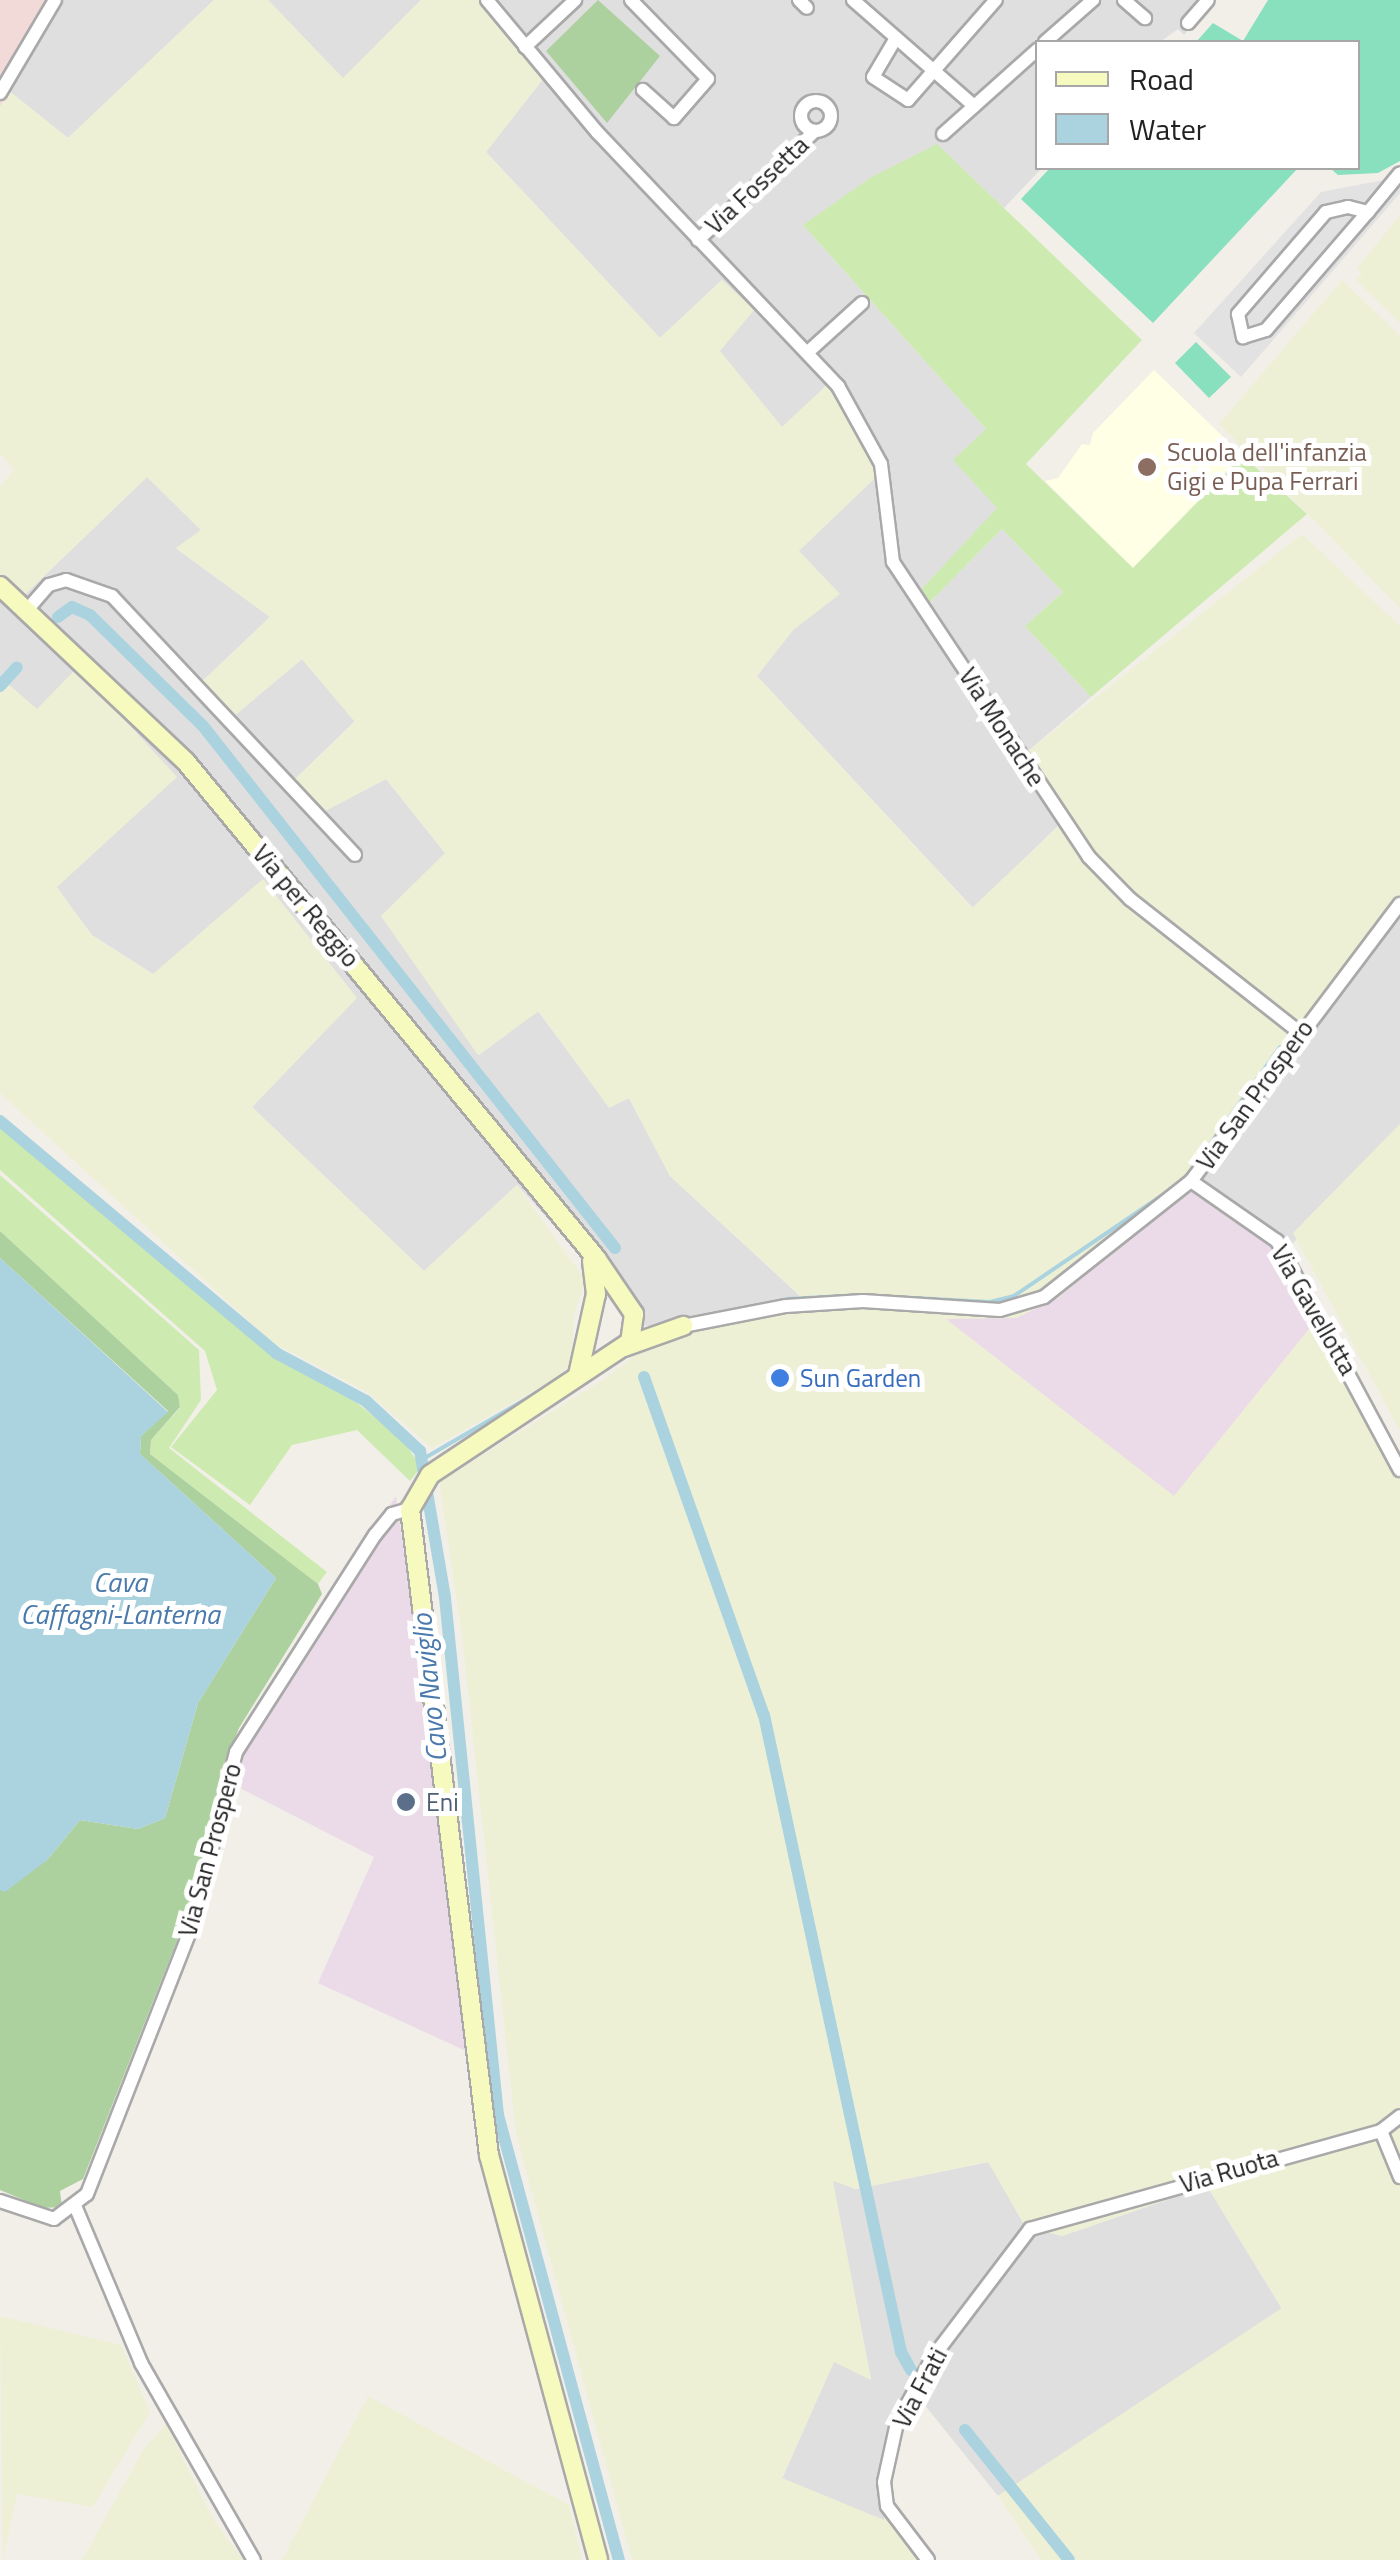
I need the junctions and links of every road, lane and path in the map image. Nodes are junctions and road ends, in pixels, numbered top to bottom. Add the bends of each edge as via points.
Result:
1 (55, 0) edge
2 (486, 0) edge
3 (576, 0) edge
4 (632, 0) edge
5 (853, 0) edge
6 (996, 0) edge
7 (1093, 0) edge
8 (1124, 0) edge
9 (1208, 0) edge
10 (1145, 18) dead end
11 (1188, 23) dead end
12 (896, 38) junction
13 (1047, 40) edge
14 (525, 47) junction
15 (1035, 53) edge
16 (935, 71) junction
17 (643, 90) dead end
18 (0, 93) edge
19 (974, 106) junction
20 (814, 131) dead end
21 (943, 134) dead end
22 (1400, 173) edge
23 (1368, 212) junction
24 (698, 240) junction
25 (862, 303) dead end
26 (808, 352) junction
27 (0, 586) edge
28 (27, 610) junction
29 (355, 855) dead end
30 (1400, 904) edge
31 (1300, 1034) junction
32 (1191, 1182) junction
33 (587, 1249) junction
34 (594, 1306) junction
35 (631, 1310) junction
36 (683, 1326) junction
37 (587, 1332) junction
38 (619, 1348) junction
39 (576, 1380) junction
40 (1400, 1470) edge
41 (410, 1509) junction
42 (1400, 2116) edge
43 (1381, 2131) junction
44 (1400, 2176) edge
45 (0, 2201) edge
46 (76, 2208) junction
47 (1030, 2230) joint
48 (254, 2560) edge
49 (598, 2560) edge
50 (928, 2560) edge

1 - 18 street
2 - 14 street, Via Monache
3 - 14 street
4 - 17 street via 708,78 674,118
5 - 12 street
6 - 16 street
7 - 13 street
8 - 10 street
9 - 11 street
12 - 16 street
12 - 16 street via 873,77 908,100
14 - 24 street, Via Monache
15 - 19 street
16 - 19 street
19 - 21 street
20 - 24 street, Via Fossetta
22 - 23 street
23 - 23 street via 1266,330 1243,337 1238,314 1326,212 1348,206
24 - 26 street, Via Monache
25 - 26 street
26 - 31 street, Via Monache via 876,448 892,562 1088,857 1130,899
27 - 28 main road, Via per Reggio
28 - 29 street via 50,585 66,580 112,596
28 - 33 main road, Via per Reggio via 186,762
30 - 31 street, Via San Prospero
31 - 32 street, Via San Prospero
32 - 36 street, Via San Prospero via 1044,1297 1000,1310 863,1301 786,1306
32 - 40 street, Via Gavellotta via 1277,1241
33 - 34 main road via 596,1270
33 - 35 main road, Via per Reggio
34 - 35 main road via 607,1300
34 - 37 main road
35 - 36 main road, Via San Prospero
35 - 38 main road via 636,1329
36 - 38 main road, Via San Prospero
37 - 38 main road via 595,1344
37 - 39 main road
38 - 39 main road
39 - 41 main road via 438,1470 416,1490
41 - 46 street, Via San Prospero via 392,1514 366,1548 236,1752 192,1926 92,2186
41 - 49 main road via 486,2138
42 - 43 street
43 - 44 street
43 - 47 street, Via Ruota
45 - 46 street via 48,2218
46 - 48 street via 140,2364
47 - 50 street, Via Frati via 933,2356 897,2423 884,2482 887,2506

